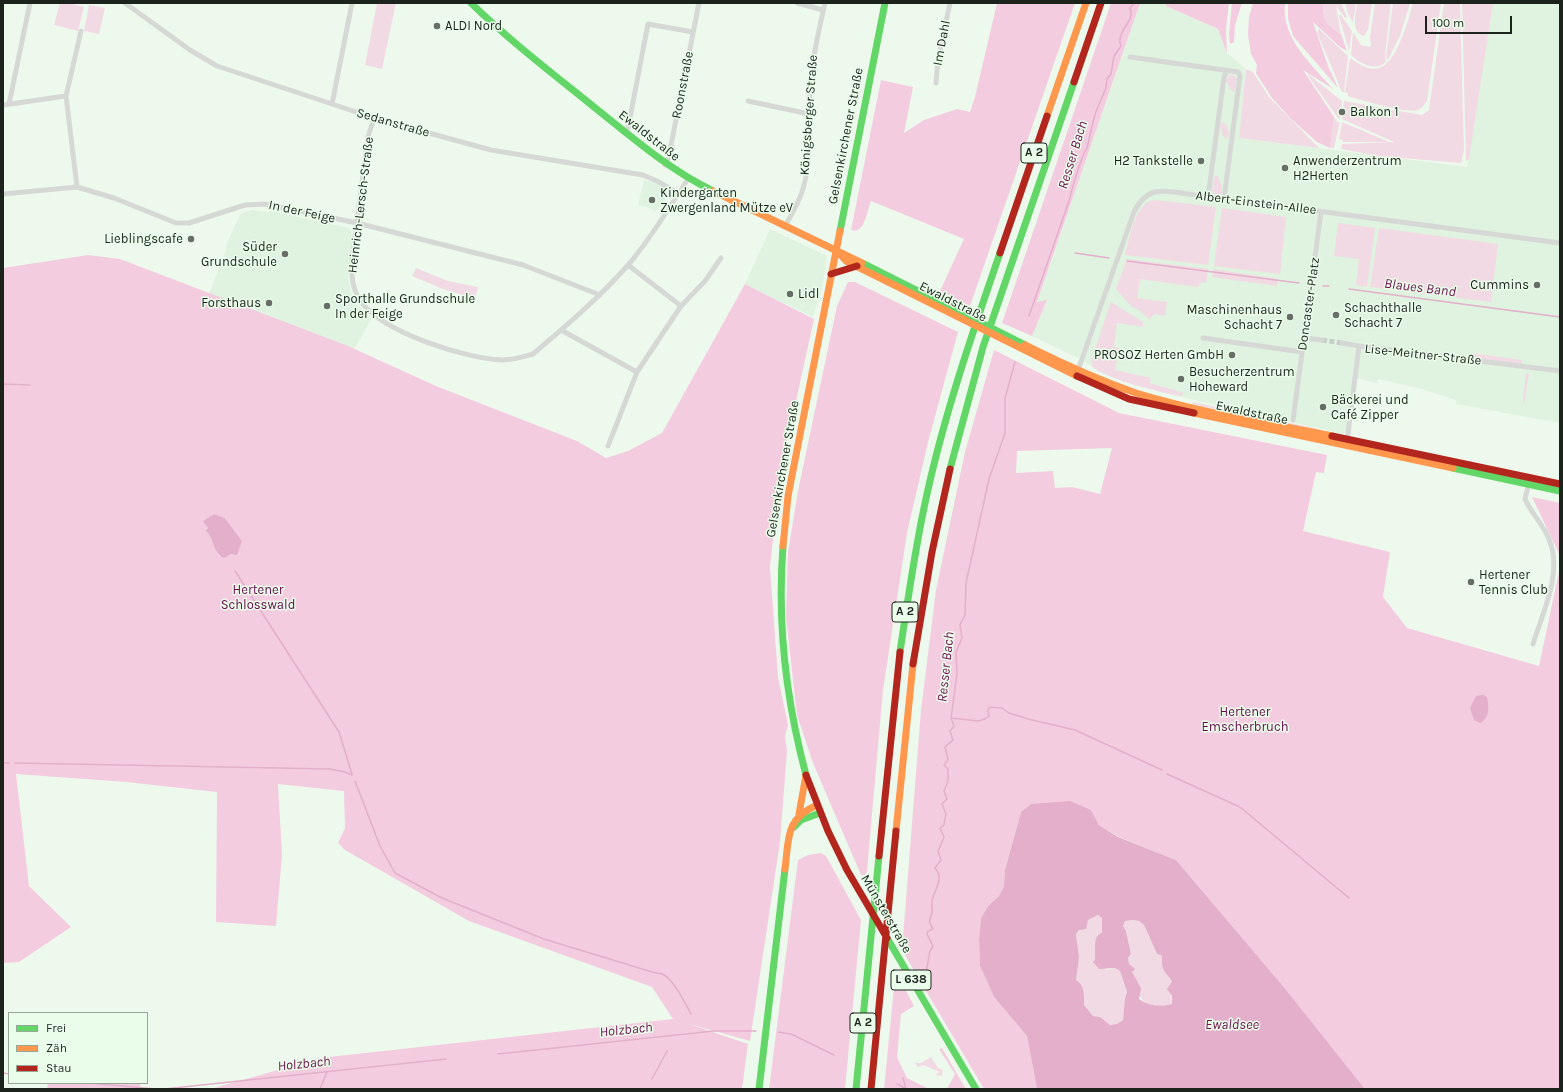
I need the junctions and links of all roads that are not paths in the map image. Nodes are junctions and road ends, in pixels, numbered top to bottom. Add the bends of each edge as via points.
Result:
1 (30, 3) edge
2 (125, 3) edge
3 (352, 3) edge
4 (471, 3) edge
5 (699, 3) edge
6 (797, 3) edge
7 (824, 3) edge
8 (885, 3) edge
9 (950, 3) edge
10 (1086, 3) edge
11 (1101, 3) edge
12 (823, 10) junction
13 (81, 31) dead end
14 (693, 32) junction
15 (1130, 57) dead end
16 (1227, 70) junction
17 (936, 83) dead end
18 (66, 96) junction
19 (748, 101) dead end
20 (332, 104) junction
21 (6, 105) edge
22 (809, 114) junction
23 (374, 118) junction
24 (625, 133) junction
25 (665, 166) junction
26 (688, 179) junction
27 (76, 187) junction
28 (3, 194) edge
29 (679, 194) junction
30 (1208, 197) junction
31 (1224, 199) junction
32 (1322, 212) junction
33 (357, 223) junction
34 (786, 225) junction
35 (1560, 243) edge
36 (836, 249) junction
37 (721, 258) dead end
38 (628, 265) junction
39 (856, 266) junction
40 (831, 274) junction
41 (600, 295) junction
42 (681, 306) junction
43 (561, 330) junction
44 (1203, 338) dead end
45 (1304, 338) junction
46 (1322, 340) tunnel mouth
47 (1342, 343) tunnel mouth
48 (1359, 346) junction
49 (1302, 352) junction
50 (1560, 371) edge
51 (637, 372) junction
52 (1077, 373) junction
53 (1293, 420) dead end
54 (1347, 442) junction
55 (608, 446) dead end
56 (1529, 481) junction
57 (1560, 484) edge
58 (1560, 491) edge
59 (1533, 644) dead end
60 (806, 774) junction
61 (817, 805) junction
62 (820, 813) junction
63 (799, 814) junction
64 (790, 836) junction
65 (838, 853) joint
66 (759, 1089) edge
67 (856, 1089) edge
68 (871, 1089) edge
69 (976, 1089) edge

1 - 21 street
2 - 20 street, Sedanstraße via 190,50 217,66
3 - 20 street
4 - 24 main road, Ewaldstraße via 514,43
5 - 14 street, Roonstraße
6 - 12 street
7 - 12 street, Königsberger Straße
8 - 36 main road, Gelsenkirchener Straße
9 - 17 street, Im Dahl
10 - 67 main road, A 2 via 970,341 937,452 913,563 897,675
11 - 68 main road, A 2 via 983,347 952,456 928,566 911,677
12 - 22 street, Königsberger Straße via 814,52
13 - 18 street
14 - 24 street via 648,24
14 - 25 street, Roonstraße
15 - 16 street
16 - 30 street
16 - 31 street via 1238,72 1240,76
18 - 21 street
18 - 27 street
19 - 22 street
20 - 23 street, Sedanstraße
22 - 34 street, Königsberger Straße via 810,141 805,181
23 - 29 street, Sedanstraße via 491,150 643,175
23 - 33 street, Heinrich-Lersch-Straße via 368,137
24 - 25 main road, Ewaldstraße
25 - 26 main road, Ewaldstraße
26 - 29 street, Heinrich-Lersch-Straße
26 - 34 main road, Ewaldstraße
27 - 28 street, In der Feige
27 - 33 street, In der Feige via 114,198 176,223 189,223 254,203
29 - 38 street, Heinrich-Lersch-Straße
30 - 31 street, Albert-Einstein-Allee
30 - 52 street, Albert-Einstein-Allee via 1159,191 1148,193 1139,201
31 - 32 street, Albert-Einstein-Allee
32 - 35 street, Albert-Einstein-Allee
32 - 45 street, Doncaster-Platz
33 - 41 street, In der Feige via 523,265
33 - 43 street, Heinrich-Lersch-Straße via 352,269 355,290 370,311 402,332 450,349 504,360 533,354
34 - 36 main road, Ewaldstraße
36 - 39 main road, Ewaldstraße via 846,261
36 - 40 main road, Gelsenkirchener Straße / L 638
36 - 52 main road, Ewaldstraße
37 - 42 street
38 - 41 street, Heinrich-Lersch-Straße
38 - 42 street
39 - 40 main road
39 - 52 main road, Ewaldstraße via 962,320
40 - 60 main road, Gelsenkirchener Straße / L 638 via 782,535 780,588 783,666 793,725
41 - 43 street, Heinrich-Lersch-Straße
42 - 51 street
43 - 51 street
44 - 49 street
45 - 46 street
45 - 49 street, Doncaster-Platz
47 - 48 street
48 - 50 street, Lise-Meitner-Straße
48 - 54 street, Lise-Meitner-Straße
49 - 53 street, Doncaster-Platz
51 - 55 street
52 - 54 main road, Ewaldstraße via 1134,393
54 - 56 main road, Ewaldstraße
56 - 57 main road, Ewaldstraße
56 - 58 main road, Ewaldstraße
56 - 59 street via 1525,499 1549,539 1555,565
60 - 61 main road, Gelsenkirchener Straße / L 638
60 - 63 main road
61 - 62 main road, Gelsenkirchener Straße / L 638
61 - 63 main road
62 - 64 main road via 800,820
62 - 65 main road, Gelsenkirchener Straße / L 638
63 - 64 main road via 793,823
64 - 66 main road
65 - 69 main road, Münsterstraße / L 638

